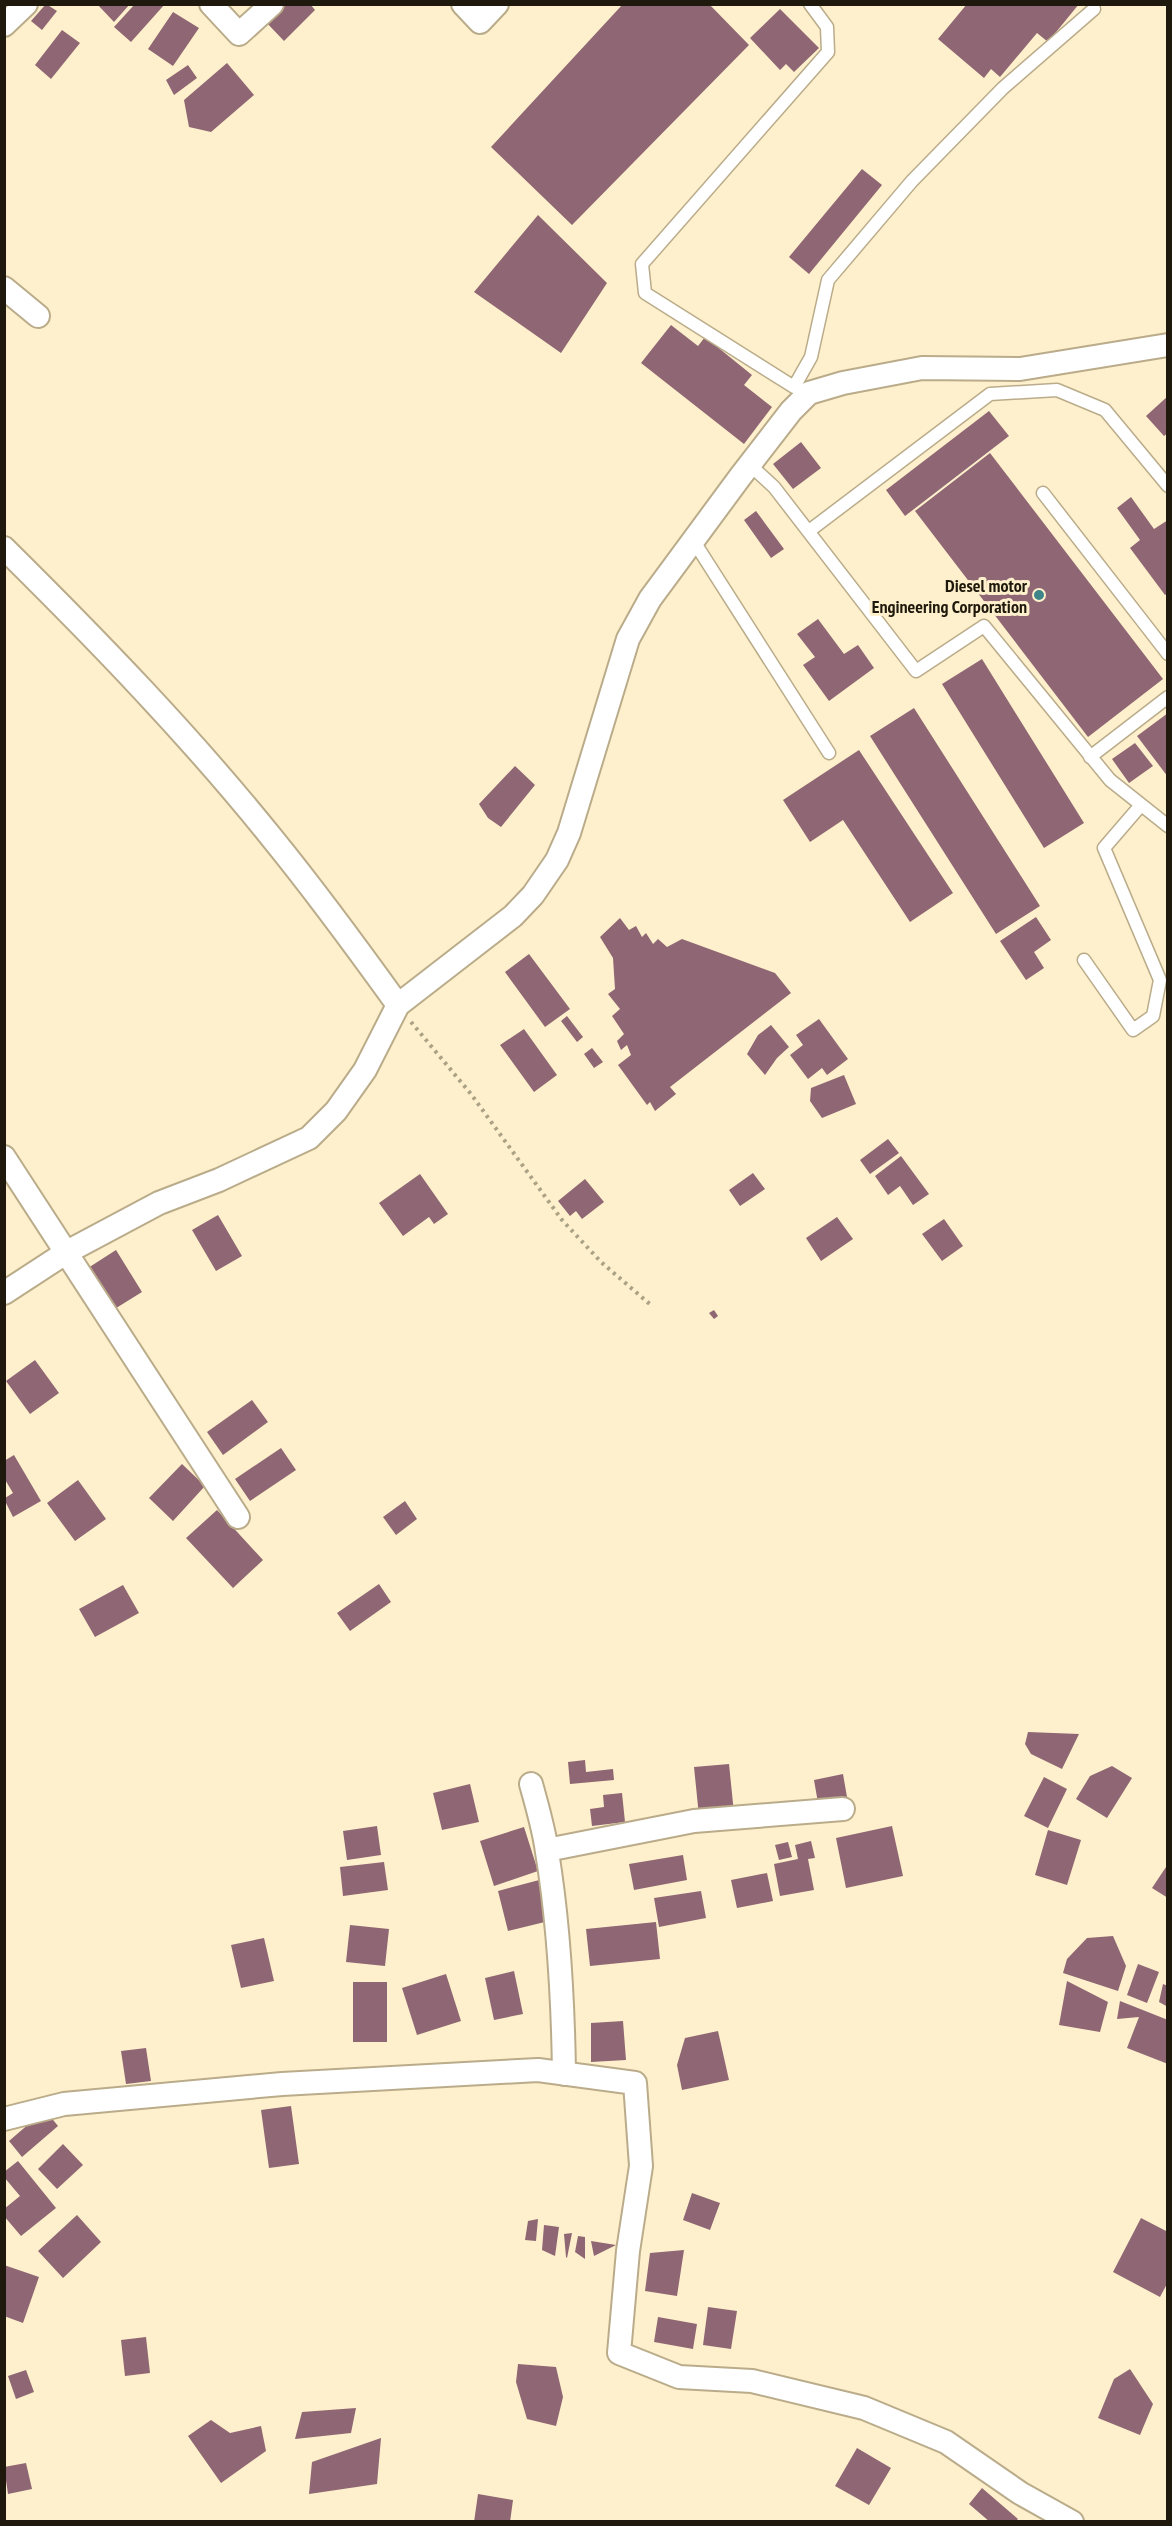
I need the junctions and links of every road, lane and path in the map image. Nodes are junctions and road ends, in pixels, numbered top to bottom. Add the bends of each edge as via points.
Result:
1 (26, 4) edge
2 (211, 4) edge
3 (272, 4) edge
4 (463, 4) edge
5 (497, 4) edge
6 (810, 4) edge
7 (1094, 9) dead end
8 (4, 25) edge
9 (4, 288) edge
10 (39, 316) dead end
11 (1167, 345) edge
12 (801, 390) junction
13 (750, 465) junction
14 (1167, 486) edge
15 (1043, 493) dead end
16 (809, 531) junction
17 (693, 540) junction
18 (4, 548) edge
19 (1167, 654) edge
20 (1167, 697) edge
21 (829, 753) dead end
22 (1090, 757) junction
23 (1141, 805) junction
24 (1167, 826) edge
25 (1084, 960) dead end
26 (398, 1005) junction
27 (4, 1157) edge
28 (67, 1252) junction
29 (4, 1293) edge
30 (652, 1306) dead end
31 (238, 1517) dead end
32 (531, 1784) dead end
33 (843, 1809) dead end
34 (547, 1850) junction
35 (564, 2074) junction
36 (4, 2119) edge
37 (1072, 2522) edge

1 - 8 street
2 - 3 street via 239,34
4 - 5 street via 480,22
6 - 12 lane via 827,27 828,52 642,264 645,293
7 - 12 lane via 1003,88 912,181 828,280
9 - 10 street
11 - 12 street via 1020,369 922,368
12 - 13 street via 791,411
13 - 16 lane via 774,487
13 - 17 street
14 - 16 lane via 1105,410 1057,390 990,394
15 - 19 lane
16 - 22 lane via 916,671 984,626
17 - 21 lane
17 - 26 street via 650,599 628,639 558,860 513,916
18 - 26 street via 172,722 272,837
20 - 22 lane
22 - 23 lane via 1110,780
23 - 24 lane
23 - 25 lane via 1104,848 1160,980 1153,1016 1133,1030
26 - 28 street via 365,1070 336,1112 309,1138 159,1203
26 - 30 path via 471,1094 562,1220 601,1262
27 - 28 street
28 - 29 street
28 - 31 street
32 - 34 street
33 - 34 street via 694,1821
34 - 35 street via 563,1997
35 - 36 street via 538,2070 282,2084 64,2104
35 - 37 street via 635,2083 641,2166 626,2263 619,2353 679,2377 752,2381 864,2408 946,2442 1020,2493

